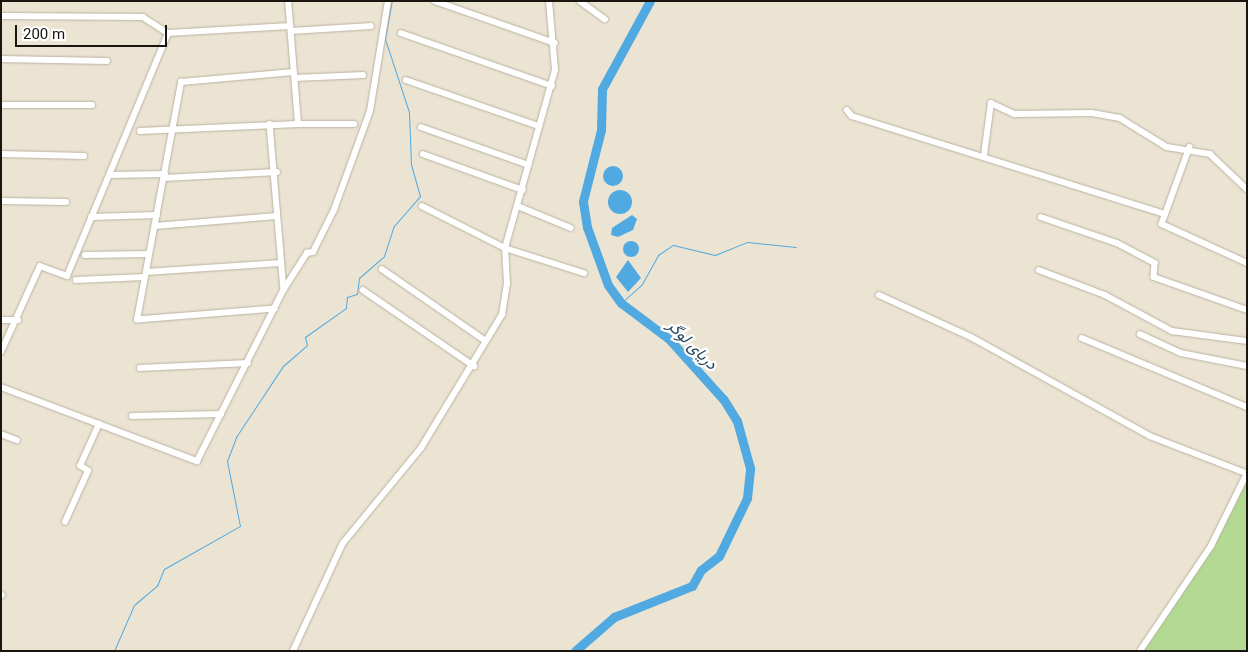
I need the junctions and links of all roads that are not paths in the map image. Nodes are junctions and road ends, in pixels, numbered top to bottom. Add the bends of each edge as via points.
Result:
1 (288, 1) edge
2 (388, 1) edge
3 (435, 1) edge
4 (549, 1) edge
5 (580, 1) edge
6 (1, 16) edge
7 (605, 19) dead end
8 (371, 26) dead end
9 (291, 28) junction
10 (168, 33) junction
11 (401, 33) dead end
12 (555, 43) junction
13 (1, 59) edge
14 (107, 61) dead end
15 (295, 75) junction
16 (364, 75) dead end
17 (406, 80) dead end
18 (552, 86) junction
19 (1, 105) edge
20 (92, 105) dead end
21 (847, 110) dead end
22 (270, 124) junction
23 (298, 124) junction
24 (354, 124) dead end
25 (539, 126) junction
26 (421, 127) dead end
27 (172, 130) junction
28 (140, 131) dead end
29 (1190, 147) junction
30 (1, 154) edge
31 (423, 154) dead end
32 (984, 155) junction
33 (84, 156) dead end
34 (529, 165) junction
35 (277, 172) junction
36 (110, 175) junction
37 (164, 176) junction
38 (1247, 189) edge
39 (523, 190) junction
40 (1, 201) edge
41 (66, 202) dead end
42 (422, 206) dead end
43 (518, 206) junction
44 (1165, 214) junction
45 (157, 215) junction
46 (277, 216) junction
47 (92, 217) junction
48 (1041, 217) dead end
49 (155, 226) junction
50 (571, 228) dead end
51 (505, 248) junction
52 (149, 254) junction
53 (85, 255) dead end
54 (281, 262) junction
55 (1247, 263) edge
56 (382, 269) dead end
57 (1038, 270) dead end
58 (584, 273) dead end
59 (145, 275) junction
60 (76, 280) dead end
61 (284, 289) junction
62 (363, 290) dead end
63 (879, 295) dead end
64 (275, 309) junction
65 (1247, 310) edge
66 (1, 320) edge
67 (18, 320) junction
68 (1140, 334) dead end
69 (1082, 338) dead end
70 (486, 341) junction
71 (1247, 341) edge
72 (1, 352) edge
73 (248, 363) junction
74 (474, 366) junction
75 (1247, 366) edge
76 (140, 368) dead end
77 (1, 387) edge
78 (1247, 407) edge
79 (220, 414) junction
80 (132, 416) dead end
81 (99, 424) junction
82 (1, 434) edge
83 (17, 440) dead end
84 (1247, 473) edge
85 (65, 522) dead end
86 (293, 651) edge
87 (1140, 651) edge

1 - 9 street
2 - 61 street via 370,110 334,210 313,252 306,253
3 - 12 street
4 - 12 street
5 - 7 street
6 - 10 street via 143,17
8 - 9 street
9 - 10 street
9 - 15 street
10 - 36 street
11 - 18 street
12 - 18 street
13 - 14 street
15 - 16 street
15 - 23 street
15 - 27 street via 181,82
17 - 25 street
18 - 25 street
19 - 20 street
21 - 32 street via 852,116
22 - 23 street
22 - 27 street
22 - 35 street
23 - 24 street
25 - 34 street
26 - 34 street
27 - 28 street
27 - 37 street
29 - 32 street via 1167,148 1113,116 1015,114 991,103
29 - 38 street via 1225,165
29 - 44 street
30 - 33 street
31 - 39 street
32 - 44 street
34 - 39 street
35 - 37 street
35 - 46 street
36 - 37 street
36 - 47 street
37 - 45 street
39 - 43 street
40 - 41 street
42 - 51 street
43 - 50 street
43 - 51 street
44 - 55 street via 1165,228
45 - 47 street
45 - 49 street
46 - 49 street
46 - 54 street
47 - 67 street via 67,276 40,266
48 - 65 street via 1117,243 1155,263 1154,277
49 - 52 street
51 - 58 street
51 - 70 street via 506,300
52 - 53 street
52 - 59 street
54 - 59 street
54 - 61 street
56 - 70 street
57 - 71 street via 1105,295 1172,331
59 - 60 street
59 - 64 street via 137,320
61 - 64 street
62 - 74 street
63 - 84 street via 971,337 1150,436
64 - 73 street
66 - 67 street
67 - 72 street
68 - 75 street via 1181,353
69 - 78 street
70 - 74 street
73 - 76 street
73 - 79 street
74 - 86 street via 421,448 342,543
77 - 81 street
79 - 80 street
79 - 81 street via 195,462
81 - 85 street via 80,466 88,471
82 - 83 street
84 - 87 street via 1211,546

